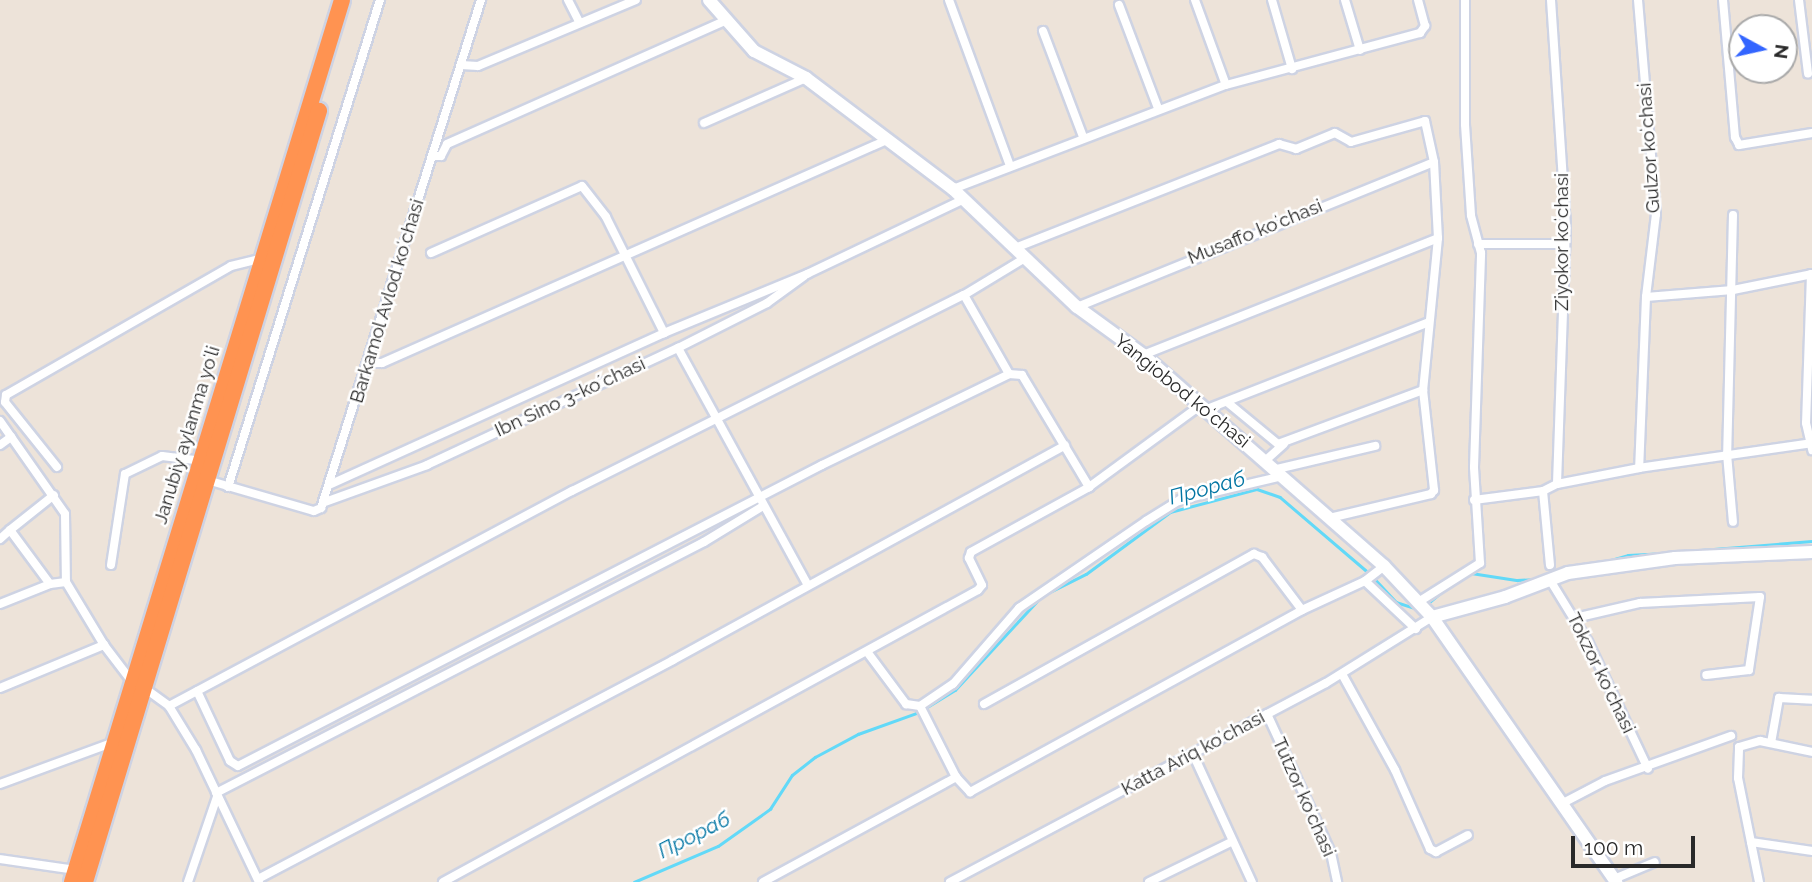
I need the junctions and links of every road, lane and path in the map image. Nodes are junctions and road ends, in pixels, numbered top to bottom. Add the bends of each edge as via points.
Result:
1 (342, 0) edge
2 (353, 0) edge
3 (380, 0) edge
4 (481, 0) edge
5 (568, 0) edge
6 (636, 0) edge
7 (709, 0) edge
8 (949, 0) edge
9 (1195, 0) edge
10 (1272, 0) edge
11 (1345, 0) edge
12 (1418, 0) edge
13 (1465, 0) edge
14 (1550, 0) edge
15 (1638, 0) edge
16 (1723, 0) edge
17 (1799, 0) edge
18 (626, 2) edge
19 (1119, 5) dead end
20 (724, 21) junction
21 (579, 22) junction
22 (1043, 31) dead end
23 (1360, 50) junction
24 (461, 65) junction
25 (1292, 69) junction
26 (1808, 73) dead end
27 (806, 78) junction
28 (1226, 85) junction
29 (1158, 108) junction
30 (704, 123) dead end
31 (1812, 133) edge
32 (1083, 136) junction
33 (889, 139) junction
34 (432, 156) junction
35 (1434, 162) junction
36 (1010, 166) junction
37 (953, 189) junction
38 (964, 199) junction
39 (1733, 215) dead end
40 (1438, 238) junction
41 (1478, 244) junction
42 (1565, 244) junction
43 (1015, 248) junction
44 (431, 253) dead end
45 (627, 256) junction
46 (263, 258) junction
47 (1025, 258) junction
48 (807, 274) junction
49 (1811, 274) edge
50 (1733, 290) junction
51 (964, 295) junction
52 (1646, 297) junction
53 (1077, 307) junction
54 (1429, 322) junction
55 (664, 333) junction
56 (678, 348) junction
57 (1143, 355) junction
58 (368, 363) junction
59 (1009, 374) junction
60 (1423, 390) junction
61 (1227, 402) junction
62 (1204, 407) junction
63 (716, 420) junction
64 (0, 421) edge
65 (11, 436) junction
66 (1283, 444) junction
67 (0, 445) edge
68 (1811, 445) edge
69 (1065, 446) junction
70 (1375, 446) dead end
71 (1727, 454) junction
72 (1266, 460) junction
73 (201, 461) junction
74 (57, 467) dead end
75 (1639, 468) junction
76 (1281, 472) junction
77 (206, 480) junction
78 (1557, 484) junction
79 (329, 485) junction
80 (228, 487) junction
81 (1089, 487) junction
82 (1543, 491) junction
83 (54, 495) junction
84 (1474, 500) junction
85 (324, 502) junction
86 (761, 502) junction
87 (1334, 517) junction
88 (1733, 522) dead end
89 (10, 530) junction
90 (0, 539) edge
91 (1812, 552) edge
92 (111, 565) dead end
93 (1550, 565) dead end
94 (1384, 566) junction
95 (1550, 580) junction
96 (1365, 581) junction
97 (66, 582) junction
98 (50, 584) junction
99 (808, 585) junction
100 (1420, 601) junction
101 (0, 604) edge
102 (1302, 610) junction
103 (1432, 617) junction
104 (1575, 618) junction
105 (1416, 629) junction
106 (104, 645) junction
107 (868, 653) junction
108 (1342, 674) junction
109 (1706, 675) dead end
110 (138, 685) junction
111 (0, 688) edge
112 (197, 691) junction
113 (1812, 700) edge
114 (984, 704) dead end
115 (169, 706) junction
116 (921, 709) junction
117 (1267, 714) junction
118 (305, 733) junction
119 (1731, 736) dead end
120 (114, 742) junction
121 (1771, 743) junction
122 (309, 745) junction
123 (1812, 752) edge
124 (1193, 754) junction
125 (1648, 769) junction
126 (956, 777) junction
127 (0, 784) edge
128 (216, 795) junction
129 (1563, 803) junction
130 (1468, 835) dead end
131 (1233, 841) junction
132 (1751, 842) junction
133 (1812, 851) edge
134 (0, 859) edge
135 (1655, 862) dead end
136 (77, 878) edge
137 (1615, 880) edge
138 (259, 881) edge
139 (446, 881) edge
140 (188, 882) edge
141 (763, 882) edge
142 (950, 882) edge
143 (1149, 882) edge
144 (1252, 882) edge
145 (1337, 882) edge
146 (1759, 882) edge

1 - 46 highway, Janubiy aylanma yoʻli
2 - 77 highway, Janubiy aylanma yoʻli
3 - 80 street
4 - 24 street, Barkamol Avlod koʻchasi
5 - 21 street
6 - 18 street
7 - 20 street, Yangiobod koʻchasi
8 - 36 street
9 - 28 street
10 - 25 street
11 - 23 street
12 - 23 street via 1423,31
13 - 41 street via 1465,124 1471,215
14 - 42 street, Ziyokor koʻchasi
15 - 52 street, Gulzor koʻchasi via 1656,215
16 - 31 street via 1735,137 1747,146
17 - 26 street
18 - 21 street
19 - 29 street
20 - 27 street, Yangiobod koʻchasi via 754,51
20 - 34 street via 447,144 442,156
21 - 24 street via 478,66
22 - 32 street
23 - 25 street
24 - 34 street, Barkamol Avlod koʻchasi
25 - 28 street
27 - 30 street
27 - 33 street, Yangiobod koʻchasi
28 - 29 street
29 - 32 street
32 - 36 street
33 - 37 street, Yangiobod koʻchasi
33 - 45 street
34 - 58 street, Barkamol Avlod koʻchasi
35 - 40 street
35 - 43 street via 1425,121 1351,142 1335,134 1296,149 1279,144
35 - 53 street, Musaffo koʻchasi
36 - 37 street
37 - 38 street, Yangiobod koʻchasi
38 - 43 street, Yangiobod koʻchasi
38 - 48 street, Ibn Sino 3-koʼchasi
39 - 50 street
40 - 54 street
40 - 57 street
41 - 42 street
41 - 84 street via 1482,268
42 - 78 street, Ziyokor koʻchasi
43 - 47 street, Yangiobod koʻchasi
44 - 45 street via 577,185 587,188
45 - 55 street
45 - 58 street via 382,363
46 - 73 highway, Janubiy aylanma yoʻli
46 - 74 street via 231,267 6,395 5,402
47 - 51 street
47 - 53 street, Yangiobod koʻchasi
48 - 55 street, Ibn Sino 3-koʼchasi
48 - 56 street, Ibn Sino 3-koʼchasi via 766,303
49 - 50 street
49 - 68 street
50 - 52 street
50 - 71 street
51 - 59 street
51 - 63 street
52 - 75 street, Gulzor koʻchasi
53 - 57 street, Yangiobod koʻchasi
54 - 60 street
54 - 61 street
55 - 79 street, Ibn Sino 3-koʼchasi
56 - 63 street
56 - 85 street, Ibn Sino 3-koʼchasi via 428,465
57 - 62 street, Yangiobod koʻchasi
58 - 79 street, Barkamol Avlod koʻchasi
59 - 69 street via 1022,375
59 - 86 street
60 - 66 street
60 - 87 street via 1431,494
61 - 62 street
61 - 66 street via 1273,441
62 - 72 street, Yangiobod koʻchasi
62 - 81 street
63 - 86 street
63 - 112 street via 572,491
64 - 65 street
65 - 67 street
65 - 83 street
66 - 72 street
68 - 71 street
69 - 81 street
69 - 99 street
70 - 76 street
71 - 75 street
71 - 88 street
72 - 76 street, Yangiobod koʻchasi
73 - 92 street via 162,456 125,474
73 - 110 highway, Janubiy aylanma yoʻli
75 - 78 street
76 - 87 street, Yangiobod koʻchasi
76 - 116 street via 1180,500 1146,520 1019,608 953,684
77 - 80 street
77 - 110 highway, Janubiy aylanma yoʻli
78 - 82 street
79 - 85 street, Barkamol Avlod koʻchasi
80 - 85 street via 314,511
81 - 107 street via 971,552 981,588
82 - 84 street
82 - 93 street
83 - 89 street
83 - 97 street via 68,527
84 - 100 street via 1478,568 1459,574
86 - 99 street
86 - 118 street
86 - 122 street via 704,542
87 - 94 street, Yangiobod koʻchasi
89 - 90 street
89 - 98 street
91 - 95 street via 1675,558 1568,573
94 - 96 street
94 - 100 street, Yangiobod koʻchasi
95 - 103 street
95 - 104 street, Tokzor koʻchasi
96 - 102 street
96 - 105 street
97 - 98 street
97 - 106 street
98 - 101 street
99 - 138 street
100 - 103 street, Yangiobod koʻchasi
102 - 114 street via 1262,557 1254,554
102 - 126 street via 974,790 966,791
103 - 105 street, Katta Ariq koʻchasi
103 - 129 street, Yangiobod koʻchasi
104 - 109 street via 1640,603 1760,597 1748,670
104 - 125 street, Tokzor koʻchasi
105 - 108 street, Katta Ariq koʻchasi
106 - 110 street
106 - 111 street
107 - 116 street via 906,704
107 - 139 street
108 - 117 street, Katta Ariq koʻchasi
108 - 130 street via 1395,770 1430,849 1436,852
110 - 115 street
110 - 120 highway, Janubiy aylanma yoʻli
110 - 136 highway, Janubiy aylanma yoʻli
112 - 115 street
112 - 118 street via 233,765
113 - 121 street via 1779,698
115 - 128 street
116 - 126 street
117 - 124 street, Katta Ariq koʻchasi
117 - 145 street, Tutzor koʻchasi via 1331,853
118 - 122 street
119 - 125 street
120 - 127 street
120 - 136 highway, Janubiy aylanma yoʻli
121 - 123 street
121 - 132 street via 1743,743 1736,754
122 - 128 street
124 - 131 street
124 - 142 street, Katta Ariq koʻchasi
125 - 129 street via 1605,781
126 - 141 street
128 - 138 street
128 - 140 street
129 - 137 street, Yangiobod koʻchasi
131 - 143 street
131 - 144 street
132 - 133 street
132 - 146 street
134 - 136 street
135 - 137 street

